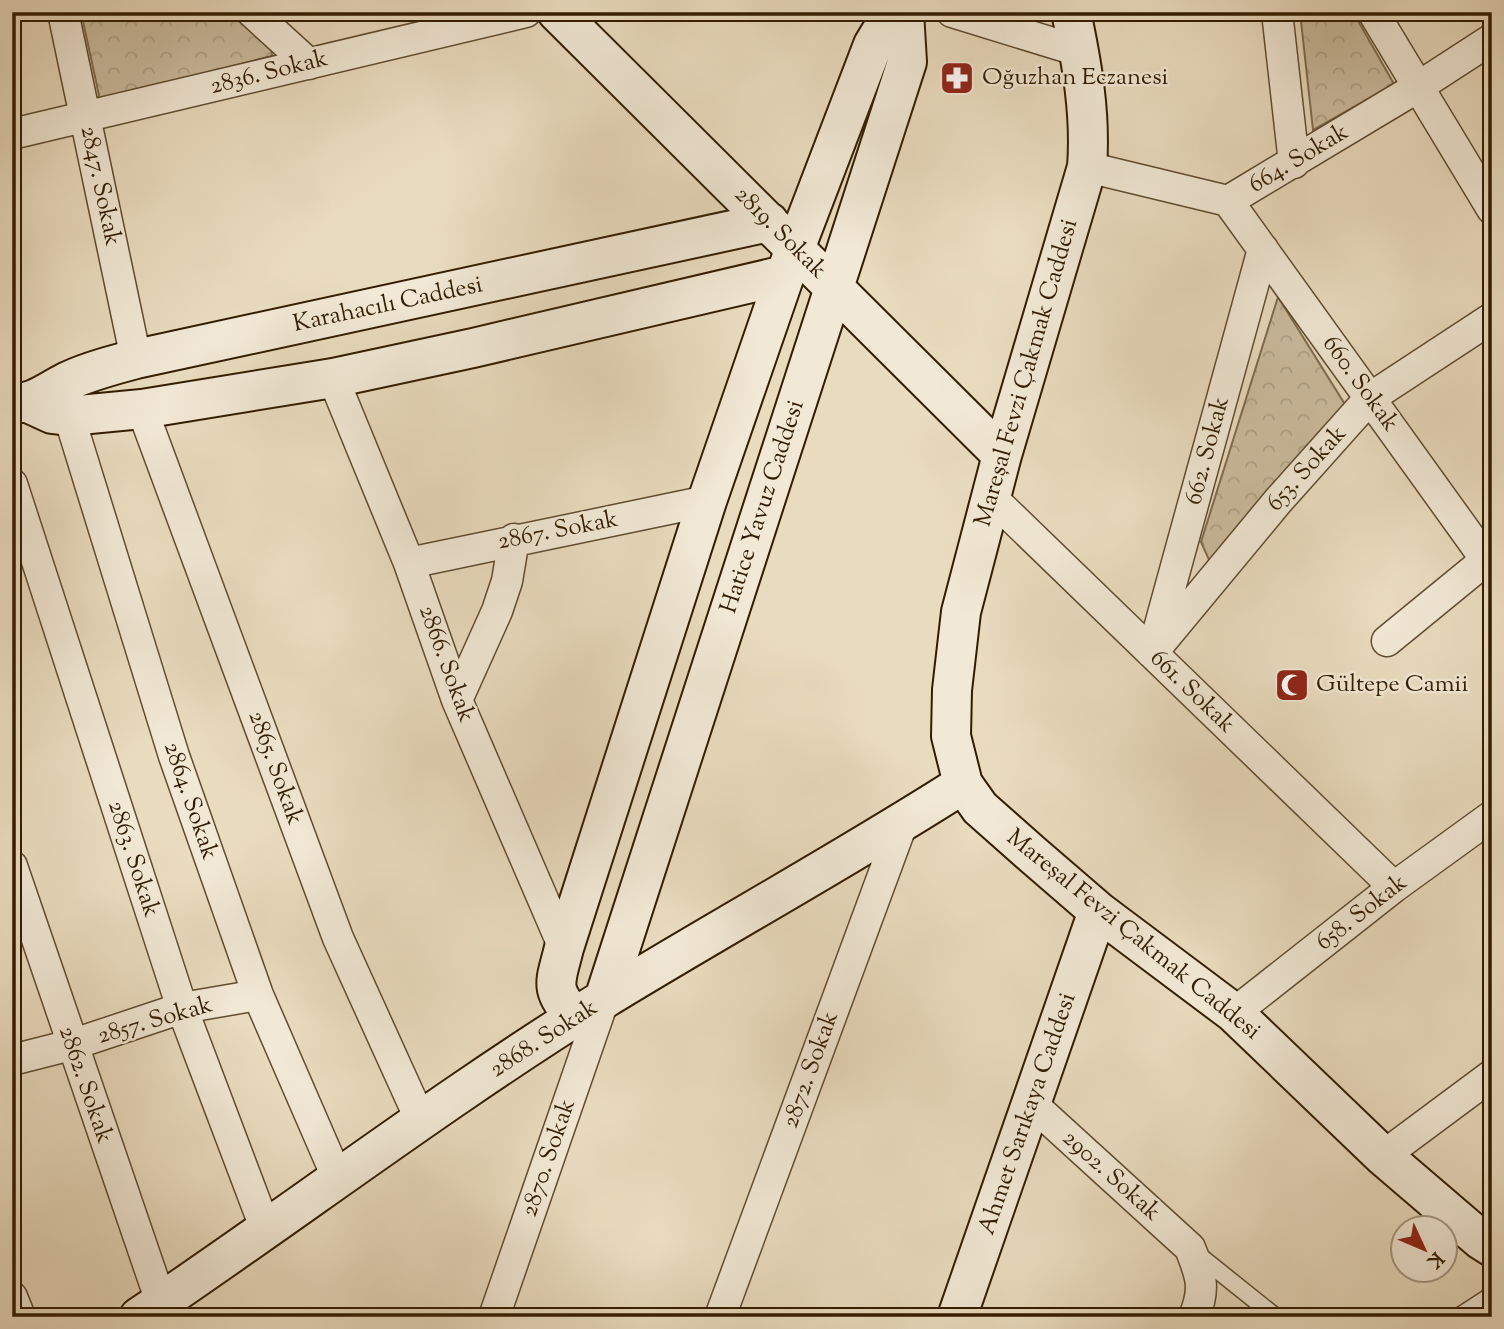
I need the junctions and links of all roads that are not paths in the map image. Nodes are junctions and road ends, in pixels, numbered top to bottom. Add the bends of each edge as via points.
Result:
1 (63, 12) edge
2 (252, 12) edge
3 (526, 12) edge
4 (557, 12) edge
5 (893, 12) edge
6 (904, 12) edge
7 (952, 12) edge
8 (1071, 12) edge
9 (1277, 12) edge
10 (1373, 12) edge
11 (1492, 39) edge
12 (1079, 51) junction
13 (309, 64) junction
14 (1418, 88) junction
15 (85, 118) junction
16 (12, 134) edge
17 (1294, 163) junction
18 (1087, 167) junction
19 (1228, 201) junction
20 (1492, 209) edge
21 (783, 249) junction
22 (1263, 249) junction
23 (834, 288) junction
24 (1492, 318) edge
25 (136, 359) junction
26 (333, 378) junction
27 (1370, 398) junction
28 (20, 403) edge
29 (142, 409) junction
30 (69, 416) junction
31 (1002, 456) junction
32 (12, 484) edge
33 (990, 496) junction
34 (707, 501) junction
35 (514, 539) junction
36 (1490, 561) edge
37 (408, 563) junction
38 (1387, 641) dead end
39 (1152, 653) junction
40 (457, 699) junction
41 (963, 784) junction
42 (1492, 816) edge
43 (902, 824) junction
44 (12, 866) edge
45 (1394, 887) junction
46 (1098, 911) junction
47 (564, 948) junction
48 (258, 996) junction
49 (182, 1008) junction
50 (590, 1008) junction
51 (1234, 1013) junction
52 (71, 1045) junction
53 (12, 1060) edge
54 (1492, 1075) edge
55 (1032, 1104) junction
56 (421, 1121) junction
57 (1383, 1156) junction
58 (337, 1177) junction
59 (266, 1230) junction
60 (1492, 1247) edge
61 (1190, 1248) junction
62 (1492, 1295) edge
63 (12, 1297) edge
64 (150, 1310) edge
65 (20, 1317) edge
66 (494, 1317) edge
67 (720, 1317) edge
68 (957, 1317) edge
69 (1194, 1317) edge
70 (1276, 1317) edge
71 (1458, 1317) edge

1 - 15 street, 2847. Sokak
2 - 13 street
3 - 13 street, 2836. Sokak
4 - 21 street, 2819. Sokak
5 - 21 street via 873,45
6 - 23 street, Hatice Yavuz Caddesi via 907,62
7 - 12 street
8 - 12 street, Mareşal Fevzi Çakmak Caddesi
9 - 17 street
10 - 14 street
11 - 14 street, 664. Sokak
12 - 18 street, Mareşal Fevzi Çakmak Caddesi via 1089,135
13 - 15 street, 2836. Sokak
14 - 17 street, 664. Sokak
14 - 20 street
15 - 16 street, 2836. Sokak
15 - 25 street, 2847. Sokak
17 - 19 street, 664. Sokak
18 - 19 street, 664. Sokak
18 - 31 street, Mareşal Fevzi Çakmak Caddesi
19 - 22 street, 660. Sokak
21 - 23 street, 2819. Sokak
21 - 25 street, Karahacılı Caddesi
21 - 26 street via 473,348
21 - 34 street
22 - 27 street, 660. Sokak
22 - 39 street, 662. Sokak
23 - 31 street, 2819. Sokak
23 - 50 street, Hatice Yavuz Caddesi
24 - 27 street, 653. Sokak
25 - 28 street, Karahacılı Caddesi via 96,369
26 - 29 street
26 - 37 street, 2866. Sokak
27 - 36 street, 660. Sokak
27 - 39 street, 653. Sokak
28 - 30 street
29 - 30 street
29 - 56 street, 2865. Sokak via 338,938
30 - 48 street, 2864. Sokak via 174,756
31 - 33 street, Mareşal Fevzi Çakmak Caddesi
32 - 49 street, 2863. Sokak
33 - 39 street, 661. Sokak
33 - 41 street, Mareşal Fevzi Çakmak Caddesi via 961,612 952,690 951,736
34 - 35 street, 2867. Sokak
34 - 47 street
35 - 37 street, 2867. Sokak
35 - 40 street via 497,611
36 - 38 street
37 - 40 street, 2866. Sokak
39 - 45 street, 661. Sokak
40 - 47 street, 2866. Sokak
41 - 43 street, 2868. Sokak
41 - 46 street, Mareşal Fevzi Çakmak Caddesi via 980,807
42 - 45 street, 658. Sokak
43 - 50 street, 2868. Sokak
43 - 67 street, 2872. Sokak
44 - 52 street, 2862. Sokak
45 - 51 street, 658. Sokak
46 - 51 street, Mareşal Fevzi Çakmak Caddesi
46 - 55 street, Ahmet Sarıkaya Caddesi
47 - 50 street via 555,986 559,998
48 - 49 street, 2857. Sokak
48 - 58 street, 2864. Sokak
49 - 52 street, 2857. Sokak
49 - 59 street, 2863. Sokak
50 - 56 street, 2868. Sokak
50 - 66 street, 2870. Sokak
51 - 57 street, Mareşal Fevzi Çakmak Caddesi
52 - 53 street, 2857. Sokak
52 - 64 street, 2862. Sokak
54 - 57 street
55 - 61 street, 2902. Sokak
55 - 68 street, Ahmet Sarıkaya Caddesi
56 - 58 street, 2868. Sokak
57 - 60 street, Mareşal Fevzi Çakmak Caddesi
58 - 59 street, 2868. Sokak
59 - 64 street, 2868. Sokak
61 - 69 street via 1202,1282
61 - 70 lane
62 - 71 lane
63 - 65 street

